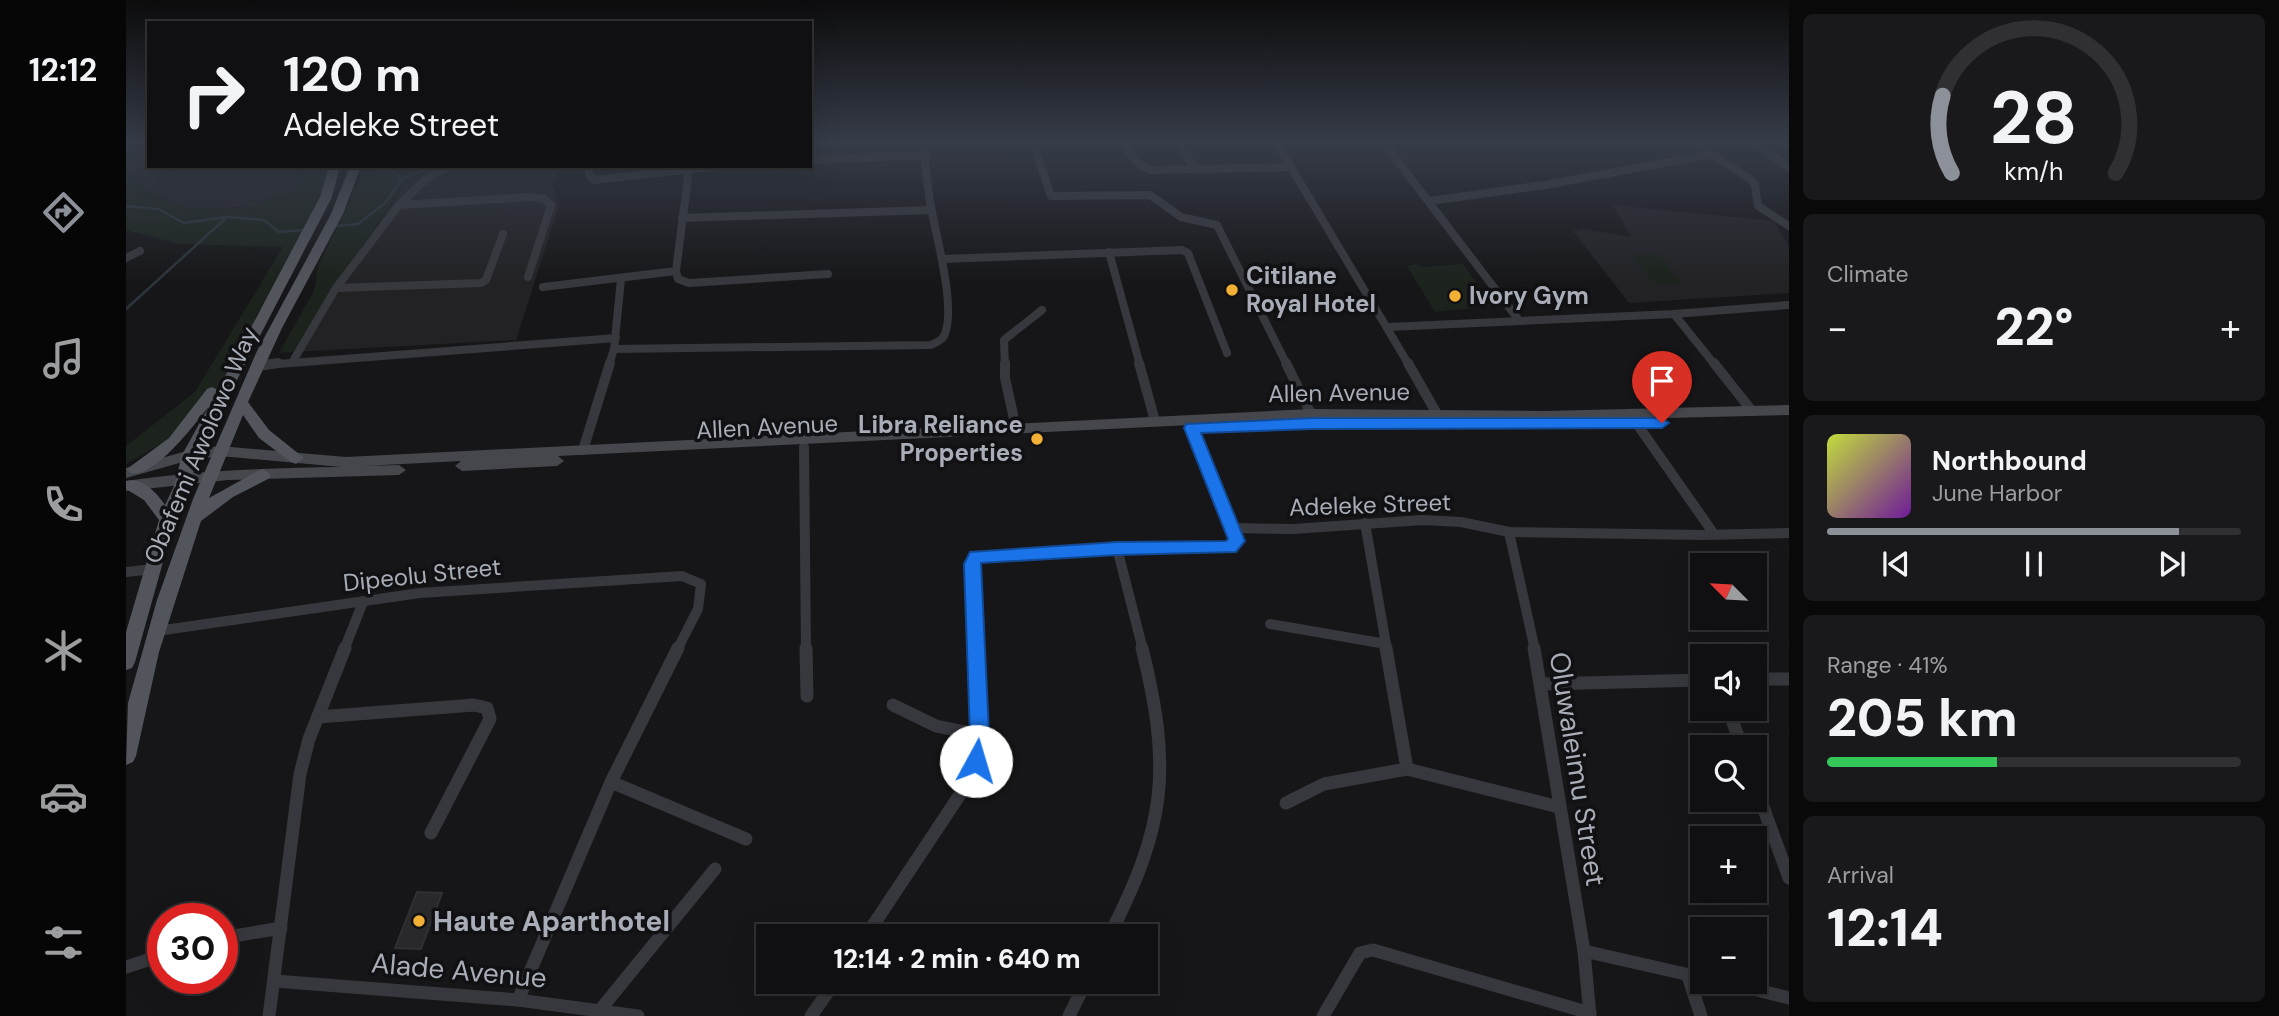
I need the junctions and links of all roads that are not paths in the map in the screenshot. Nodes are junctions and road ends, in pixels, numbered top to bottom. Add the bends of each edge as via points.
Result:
1 (328, 189) edge
2 (349, 189) edge
3 (415, 189) edge
4 (686, 189) edge
5 (929, 189) edge
6 (1049, 189) edge
7 (1305, 189) edge
8 (1420, 189) edge
9 (1513, 189) edge
10 (1756, 189) edge
11 (1429, 201) junction
12 (399, 205) junction
13 (931, 210) junction
14 (682, 218) junction
15 (1789, 226) edge
16 (503, 234) dead end
17 (140, 251) dead end
18 (1109, 252) junction
19 (126, 258) edge
20 (942, 259) junction
21 (676, 271) junction
22 (828, 274) dead end
23 (528, 277) dead end
24 (621, 279) junction
25 (543, 287) dead end
26 (336, 288) junction
27 (1789, 305) edge
28 (269, 309) junction
29 (1042, 310) dead end
30 (1674, 314) junction
31 (1518, 319) junction
32 (1388, 327) junction
33 (616, 338) junction
34 (614, 349) junction
35 (1227, 353) dead end
36 (293, 361) junction
37 (258, 366) junction
38 (242, 404) junction
39 (1789, 410) edge
40 (1752, 411) junction
41 (1311, 414) junction
42 (1437, 415) junction
43 (1789, 419) edge
44 (1155, 421) junction
45 (1637, 424) junction
46 (1016, 428) junction
47 (1192, 428) junction
48 (804, 447) junction
49 (583, 450) junction
50 (220, 451) junction
51 (190, 455) junction
52 (296, 458) junction
53 (209, 475) junction
54 (263, 475) junction
55 (130, 478) edge
56 (184, 478) junction
57 (195, 517) junction
58 (167, 519) junction
59 (1364, 523) junction
60 (1231, 528) junction
61 (1509, 532) junction
62 (1789, 533) edge
63 (1714, 534) junction
64 (1117, 548) junction
65 (153, 569) junction
66 (126, 572) edge
67 (363, 602) junction
68 (1270, 624) dead end
69 (157, 631) junction
70 (1386, 644) junction
71 (126, 662) edge
72 (1767, 679) edge
73 (1789, 679) edge
74 (1690, 680) edge
75 (1542, 684) junction
76 (807, 696) dead end
77 (893, 705) dead end
78 (318, 717) junction
79 (980, 735) junction
80 (126, 756) edge
81 (1406, 769) junction
82 (611, 782) junction
83 (1286, 803) dead end
84 (1559, 807) junction
85 (1765, 812) edge
86 (431, 833) dead end
87 (746, 839) dead end
88 (715, 869) dead end
89 (1789, 878) edge
90 (874, 924) edge
91 (1116, 924) edge
92 (281, 928) junction
93 (238, 935) edge
94 (1584, 951) junction
95 (147, 960) edge
96 (126, 967) edge
97 (1690, 976) edge
98 (275, 981) junction
99 (1767, 992) edge
100 (827, 994) edge
101 (1080, 994) edge
102 (1698, 994) edge
103 (1789, 998) edge
104 (518, 1000) junction
105 (600, 1010) junction
106 (1590, 1015) edge
107 (269, 1016) edge
108 (638, 1016) edge
109 (811, 1016) edge
110 (1069, 1016) edge
111 (1323, 1016) edge
112 (1701, 1016) edge

1 - 28 main road, Obafemi Awolowo Way
2 - 37 main road, Obafemi Awolowo Way
3 - 12 street
4 - 14 street
5 - 13 street
6 - 41 street via 1051,196 1150,195 1181,217 1217,225
7 - 32 street
8 - 11 street
9 - 11 street
10 - 15 street via 1758,206
11 - 31 street
12 - 23 street via 544,198 551,205
12 - 26 street
13 - 14 street
13 - 20 street
14 - 21 street
16 - 26 street via 484,282
17 - 19 street
18 - 20 street
18 - 35 street via 1175,248 1188,253
18 - 44 street
20 - 34 street via 945,335 931,345
21 - 22 street via 678,279 689,283
21 - 24 street
24 - 25 street
24 - 33 street
26 - 36 street
27 - 30 street
28 - 51 main road, Obafemi Awolowo Way
28 - 55 main road via 189,424
29 - 46 street via 1004,340
30 - 31 street
30 - 40 street
31 - 32 street
32 - 42 street
33 - 34 street
33 - 36 street
34 - 49 street
36 - 37 street
37 - 38 main road, Obafemi Awolowo Way
38 - 50 main road, Obafemi Awolowo Way
38 - 52 main road via 264,433
39 - 40 main road, Allen Avenue
40 - 42 main road, Allen Avenue
41 - 42 main road, Allen Avenue
41 - 44 main road, Allen Avenue
43 - 45 main road, Allen Avenue
44 - 46 main road, Allen Avenue
45 - 47 main road, Allen Avenue via 1313,423
45 - 63 street
46 - 49 main road, Allen Avenue
47 - 48 main road, Allen Avenue
47 - 60 street
48 - 54 main road, Allen Avenue
48 - 76 street
49 - 52 main road, Allen Avenue via 346,462
50 - 51 main road, Allen Avenue
50 - 52 main road, Allen Avenue
50 - 53 main road, Obafemi Awolowo Way
51 - 55 main road, Allen Avenue
51 - 56 main road, Obafemi Awolowo Way
53 - 54 main road, Allen Avenue
53 - 56 main road, Allen Avenue
53 - 57 main road, Obafemi Awolowo Way
54 - 57 main road
55 - 56 main road, Allen Avenue
55 - 58 main road
56 - 58 main road, Obafemi Awolowo Way
57 - 69 main road, Obafemi Awolowo Way
58 - 65 main road, Obafemi Awolowo Way
59 - 60 street, Adeleke Street
59 - 61 street, Adeleke Street via 1423,520
59 - 70 street
60 - 64 street via 1237,541 1230,548
61 - 63 street, Adeleke Street
61 - 75 street, Oluwaleimu Street
62 - 63 street, Adeleke Street
64 - 79 street via 976,556 972,564
64 - 91 street via 1158,723 1161,780 1152,837
65 - 66 street
65 - 71 main road, Obafemi Awolowo Way
67 - 69 street, Dipeolu Street
67 - 78 street
67 - 82 street, Dipeolu Street via 420,593 682,576 701,584 698,609
68 - 70 street
69 - 80 main road, Obafemi Awolowo Way
70 - 81 street
72 - 73 street
74 - 75 street
75 - 84 street, Oluwaleimu Street
77 - 79 street via 936,726
78 - 86 street via 474,705 487,708 490,719
78 - 92 street via 300,774
79 - 90 street via 976,761 961,793
81 - 83 street via 1324,785
81 - 84 street
82 - 87 street
82 - 104 street
84 - 94 street, Oluwaleimu Street
85 - 89 street
88 - 105 street
92 - 93 street
92 - 98 street
94 - 97 street
94 - 106 street, Oluwaleimu Street
95 - 96 street
98 - 104 street, Alade Avenue
98 - 107 street
99 - 103 street
100 - 109 street
101 - 110 street
102 - 112 street
104 - 105 street, Alade Avenue
105 - 108 street, Alade Avenue
106 - 111 street via 1373,950 1360,953

